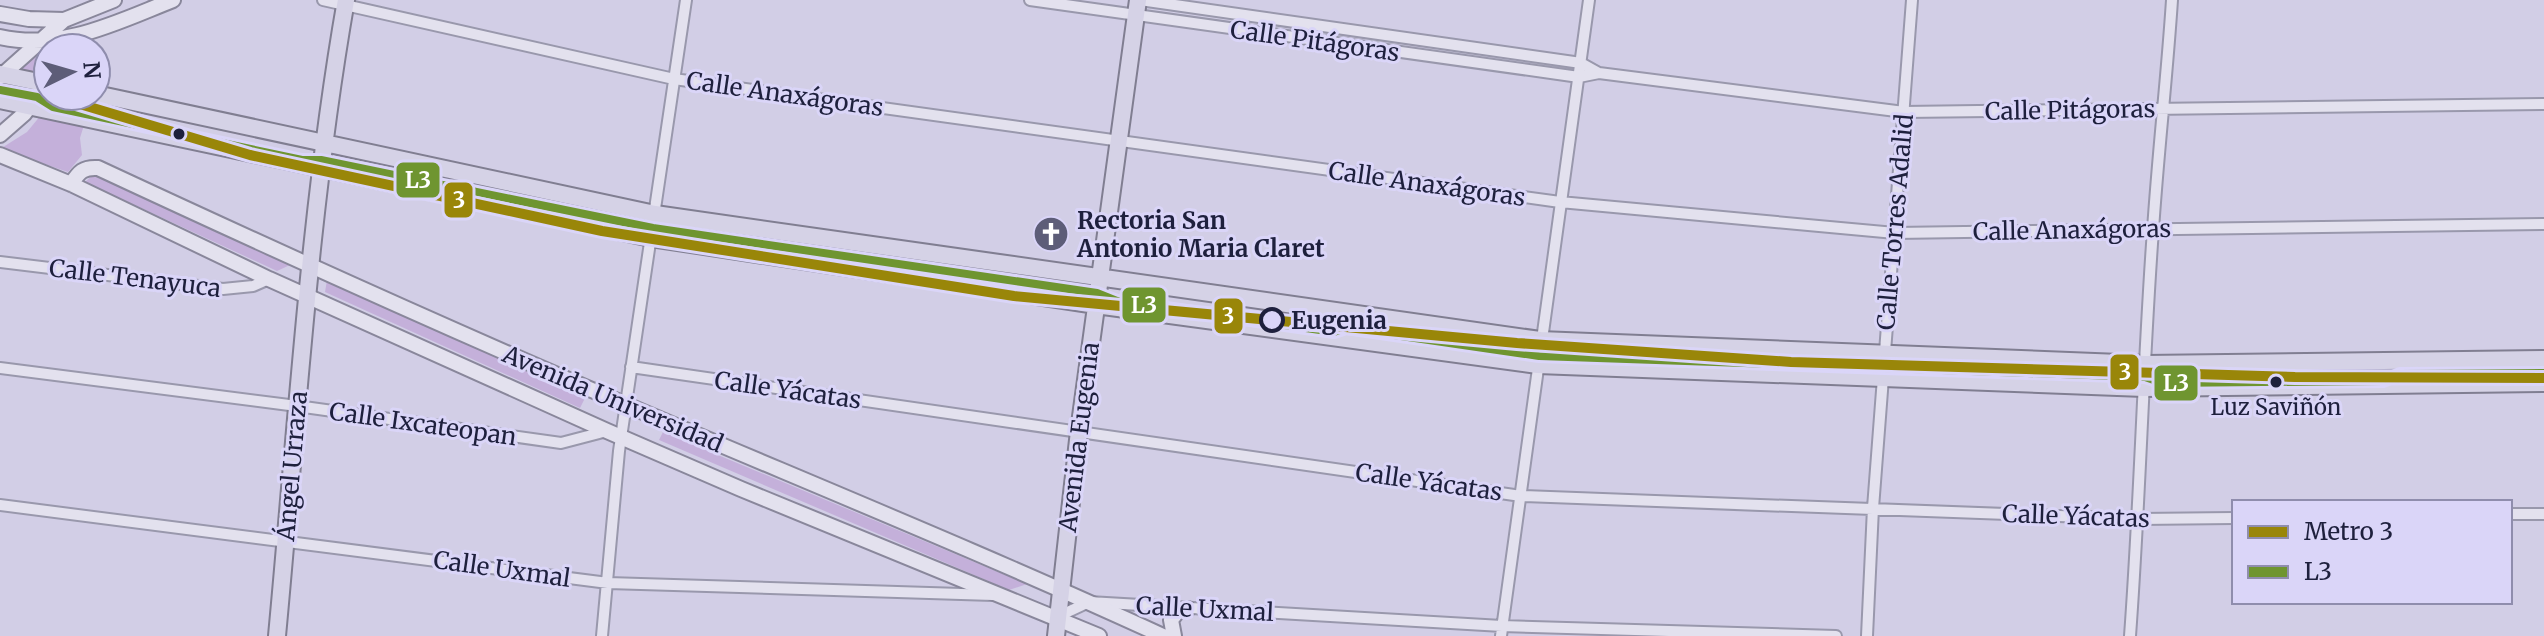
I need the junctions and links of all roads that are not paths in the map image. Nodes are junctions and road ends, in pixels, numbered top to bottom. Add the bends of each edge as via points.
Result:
1 (114, 0) edge
2 (173, 0) edge
3 (323, 0) edge
4 (384, 0) edge
5 (686, 0) edge
6 (1030, 0) edge
7 (1589, 0) edge
8 (1912, 0) edge
9 (2172, 0) edge
10 (345, 2) edge
11 (1138, 5) edge
12 (1175, 5) junction
13 (382, 13) junction
14 (0, 14) edge
15 (64, 20) junction
16 (1173, 21) junction
17 (50, 32) edge
18 (96, 32) edge
19 (1364, 33) junction
20 (0, 37) edge
21 (32, 41) edge
22 (1362, 47) junction
23 (32, 48) edge
24 (1581, 63) junction
25 (1599, 73) junction
26 (1, 75) edge
27 (1579, 77) junction
28 (674, 79) junction
29 (32, 81) edge
30 (112, 97) edge
31 (0, 100) edge
32 (2544, 104) edge
33 (31, 107) junction
34 (2165, 108) junction
35 (1904, 112) junction
36 (0, 135) edge
37 (1118, 141) junction
38 (323, 142) junction
39 (0, 155) edge
40 (320, 168) junction
41 (71, 184) junction
42 (1560, 202) junction
43 (655, 214) junction
44 (2544, 224) edge
45 (2153, 228) junction
46 (1895, 233) junction
47 (651, 238) junction
48 (0, 262) edge
49 (309, 266) junction
50 (1099, 278) junction
51 (269, 279) junction
52 (306, 295) junction
53 (1096, 305) junction
54 (1540, 340) junction
55 (1884, 355) junction
56 (2544, 359) edge
57 (2145, 364) junction
58 (1538, 365) junction
59 (631, 367) junction
60 (0, 368) edge
61 (1883, 379) junction
62 (2544, 383) edge
63 (2144, 388) junction
64 (626, 405) junction
65 (297, 406) junction
66 (1079, 431) junction
67 (614, 433) junction
68 (1521, 496) junction
69 (0, 505) edge
70 (1873, 508) junction
71 (2512, 514) edge
72 (2544, 514) edge
73 (2232, 518) edge
74 (2139, 519) junction
75 (286, 541) junction
76 (608, 583) junction
77 (1060, 589) junction
78 (1006, 596) junction
79 (1089, 602) junction
80 (1188, 609) junction
81 (1057, 617) junction
82 (1502, 631) edge
83 (277, 636) edge
84 (602, 636) edge
85 (1056, 636) edge
86 (1099, 636) edge
87 (1163, 636) edge
88 (1174, 636) edge
89 (1836, 636) edge
90 (1867, 636) edge
91 (2130, 636) edge

1 - 15 main road
2 - 18 main road
3 - 10 street, Calle Anaxágoras
4 - 13 street
5 - 28 street
6 - 11 street, Calle Pitágoras
7 - 24 street
8 - 35 street, Calle Torres Adalid
9 - 34 street
10 - 13 street, Calle Anaxágoras
10 - 38 main road
11 - 12 street, Calle Pitágoras
11 - 16 street, Calle Pitágoras
11 - 37 main road, Avenida Eugenia
12 - 16 street
12 - 19 street, Calle Pitágoras
13 - 28 street, Calle Anaxágoras
14 - 15 main road
15 - 17 main road
16 - 22 street, Calle Pitágoras
19 - 22 street
19 - 24 street, Calle Pitágoras
20 - 21 main road
22 - 27 street, Calle Pitágoras
23 - 26 main road
24 - 25 street, Calle Pitágoras
24 - 27 street
25 - 27 street, Calle Pitágoras
25 - 35 street, Calle Pitágoras
26 - 29 main road
27 - 42 street
28 - 37 street, Calle Anaxágoras
28 - 43 street
30 - 38 main road
31 - 33 main road
32 - 34 street, Calle Pitágoras
33 - 36 main road
33 - 40 main road
34 - 35 street, Calle Pitágoras
34 - 45 street
35 - 46 street, Calle Torres Adalid
37 - 42 street, Calle Anaxágoras
37 - 50 main road, Avenida Eugenia
38 - 40 main road
38 - 43 main road
39 - 41 main road, Avenida Universidad
40 - 47 main road
40 - 49 main road
41 - 49 main road, Avenida Universidad via 79,171 98,168
41 - 51 main road, Avenida Universidad
42 - 46 street, Calle Anaxágoras
42 - 54 street
43 - 47 street
43 - 50 main road
44 - 45 street, Calle Anaxágoras
45 - 46 street, Calle Anaxágoras
45 - 57 street
46 - 55 street, Calle Torres Adalid
47 - 53 main road
47 - 59 street
48 - 51 street, Calle Tenayuca via 223,289
49 - 52 main road, Ángel Urraza
49 - 64 main road, Avenida Universidad
50 - 53 main road, Avenida Eugenia
50 - 54 main road
51 - 52 main road, Avenida Universidad
52 - 65 main road, Ángel Urraza
52 - 67 main road, Avenida Universidad
53 - 58 main road
53 - 66 main road, Avenida Eugenia
54 - 55 main road
54 - 58 street
55 - 57 main road
55 - 61 street, Calle Torres Adalid
56 - 57 main road
57 - 63 street
58 - 61 main road
58 - 68 street
59 - 64 street
59 - 66 street, Calle Yácatas
60 - 65 street, Calle Ixcateopan
61 - 63 main road
61 - 70 street, Calle Torres Adalid
62 - 63 main road
63 - 74 street
64 - 67 street
64 - 77 main road, Avenida Universidad
65 - 67 street, Calle Ixcateopan via 561,443
65 - 75 main road, Ángel Urraza
66 - 68 street, Calle Yácatas
66 - 77 main road, Avenida Eugenia
67 - 76 street
67 - 78 main road, Avenida Universidad
68 - 70 street, Calle Yácatas
68 - 82 street
69 - 75 street, Calle Uxmal
70 - 74 street, Calle Yácatas
70 - 90 street, Calle Torres Adalid
71 - 72 street
73 - 74 street, Calle Yácatas
74 - 91 street
75 - 76 street, Calle Uxmal
75 - 83 main road, Ángel Urraza
76 - 78 street, Calle Uxmal
76 - 84 street
77 - 79 main road, Avenida Universidad
77 - 81 main road, Avenida Eugenia
78 - 81 main road, Avenida Universidad
79 - 80 street, Calle Uxmal
79 - 81 street, Calle Uxmal
79 - 87 main road, Avenida Universidad
80 - 82 street, Calle Uxmal
80 - 88 main road via 1171,620
81 - 85 main road, Avenida Eugenia
81 - 86 main road, Avenida Universidad
82 - 89 street, Calle Uxmal

